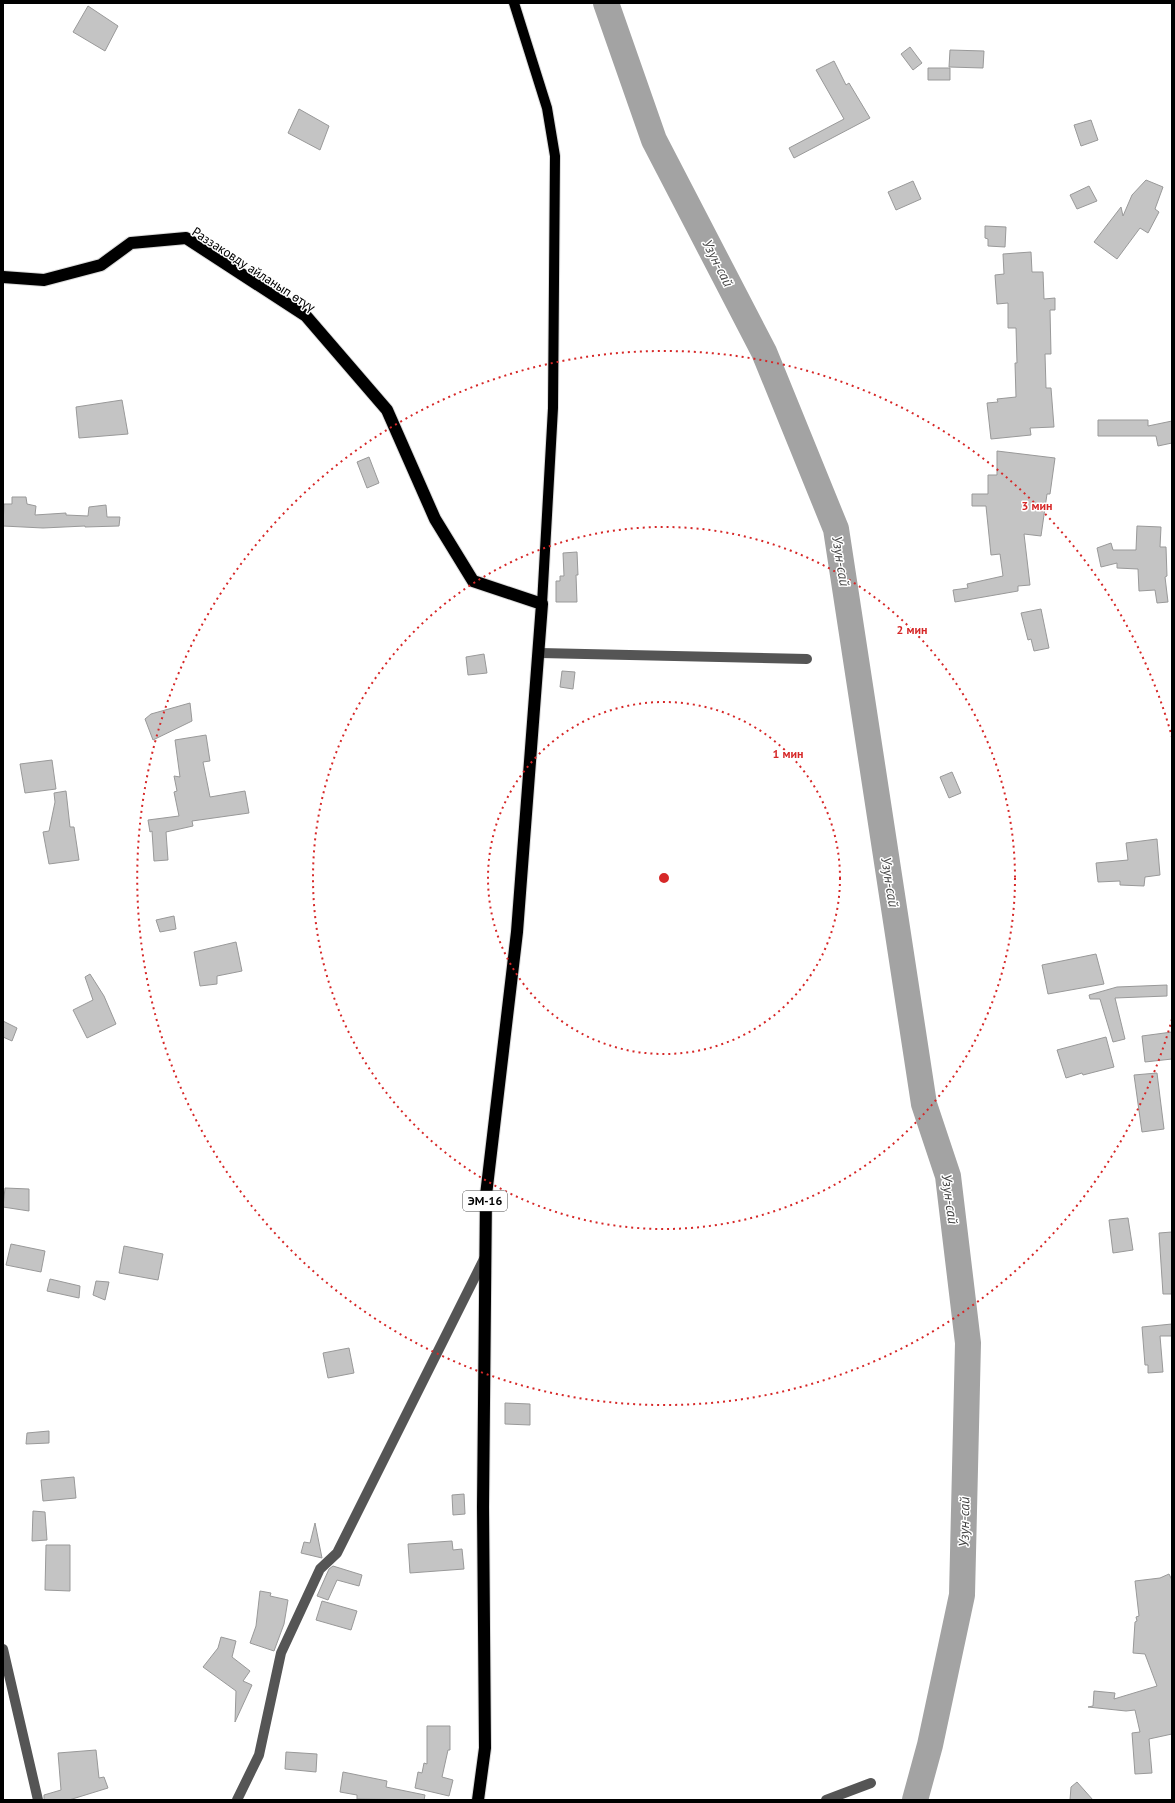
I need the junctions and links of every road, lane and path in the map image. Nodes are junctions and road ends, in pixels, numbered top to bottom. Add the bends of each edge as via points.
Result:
1 (514, 3) edge
2 (3, 277) edge
3 (542, 604) junction
4 (540, 653) junction
5 (807, 660) dead end
6 (485, 1257) junction
7 (3, 1649) edge
8 (871, 1783) dead end
9 (38, 1800) edge
10 (237, 1800) edge
11 (478, 1800) edge
12 (826, 1800) edge

1 - 3 main road, ЭМ-16 via 547,108 555,156 553,408
2 - 3 highway, Раззаковду айланып өтүү via 44,280 101,265 131,243 186,238 306,316 387,410 435,519 473,581
3 - 4 highway, ЭМ-16
4 - 5 lane
4 - 6 highway, ЭМ-16 via 517,932 486,1195
6 - 10 lane via 337,1553 320,1569 281,1653 260,1755
6 - 11 highway, ЭМ-16 via 485,1748
7 - 9 lane
8 - 12 lane

